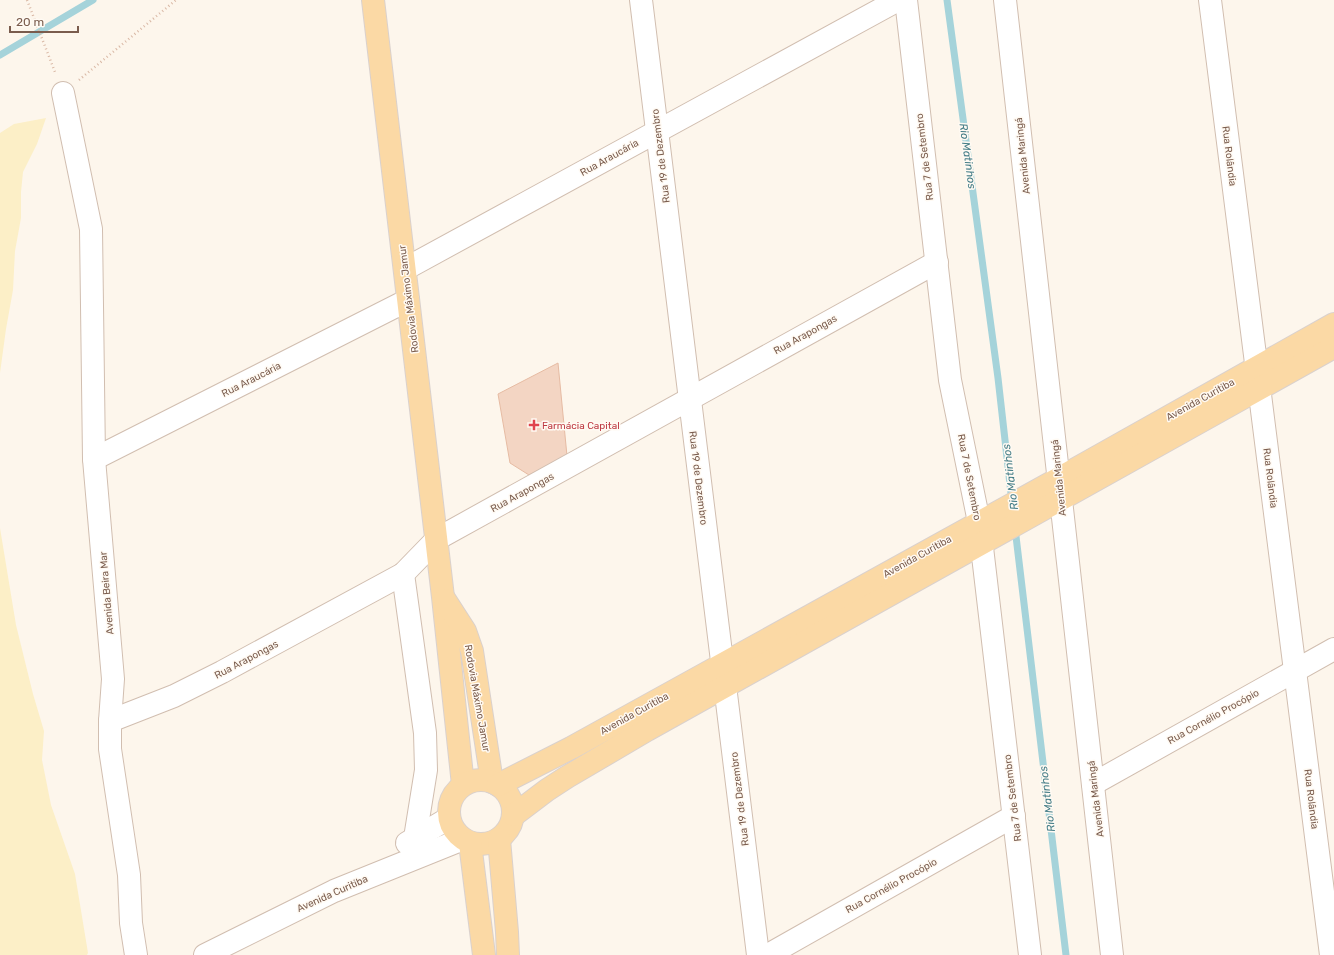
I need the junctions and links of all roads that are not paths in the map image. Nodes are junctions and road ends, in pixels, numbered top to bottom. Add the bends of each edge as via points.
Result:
1 (373, 0) edge
2 (641, 0) edge
3 (898, 0) edge
4 (906, 0) edge
5 (1005, 0) edge
6 (1210, 0) edge
7 (63, 93) road end
8 (657, 131) junction
9 (936, 262) junction
10 (404, 269) junction
11 (408, 300) junction
12 (1334, 324) edge
13 (1334, 347) edge
14 (1257, 367) junction
15 (1259, 389) junction
16 (690, 398) junction
17 (94, 459) junction
18 (1049, 494) junction
19 (988, 528) junction
20 (437, 539) junction
21 (403, 574) junction
22 (443, 597) junction
23 (1334, 649) edge
24 (722, 664) junction
25 (1295, 670) junction
26 (725, 686) junction
27 (110, 721) junction
28 (495, 783) junction
29 (1093, 784) junction
30 (463, 785) junction
31 (514, 815) junction
32 (1014, 816) junction
33 (449, 818) junction
34 (415, 838) junction
35 (499, 839) junction
36 (466, 841) junction
37 (334, 891) junction
38 (136, 955) edge
39 (205, 955) edge
40 (484, 955) edge
41 (508, 955) edge
42 (758, 955) edge
43 (768, 955) edge
44 (1030, 955) edge
45 (1112, 955) edge
46 (1331, 955) edge

1 - 10 main road, Rodovia Máximo Jamur
2 - 8 street, Rua 19 de Dezembro
3 - 8 street, Rua Araucária
4 - 9 street, Rua 7 de Setembro
5 - 18 street, Avenida Maringá
6 - 14 street, Rua Rolândia
7 - 17 street, Avenida Beira Mar via 91,228
8 - 10 street, Rua Araucária
8 - 16 street, Rua 19 de Dezembro
9 - 16 street, Rua Arapongas
9 - 19 street, Rua 7 de Setembro via 950,380
10 - 11 main road, Rodovia Máximo Jamur
11 - 17 street, Rua Araucária
11 - 20 main road, Rodovia Máximo Jamur
12 - 14 main road, Avenida Curitiba
13 - 15 main road, Avenida Curitiba
14 - 15 street, Rua Rolândia
14 - 18 main road, Avenida Curitiba
15 - 18 main road, Avenida Curitiba
15 - 25 street, Rua Rolândia
16 - 20 street, Rua Arapongas
16 - 24 street, Rua 19 de Dezembro
17 - 27 street, Avenida Beira Mar via 113,679
18 - 19 main road, Avenida Curitiba
18 - 29 street, Avenida Maringá
19 - 24 main road, Avenida Curitiba
19 - 26 main road, Avenida Curitiba
19 - 32 street, Rua 7 de Setembro
20 - 21 street, Rua Arapongas
20 - 22 main road, Rodovia Máximo Jamur
21 - 27 street, Rua Arapongas via 222,672 174,696
21 - 34 street via 426,752 426,770
22 - 28 main road, Rodovia Máximo Jamur via 465,630 472,651
22 - 30 main road, Rodovia Máximo Jamur
23 - 25 street, Rua Cornélio Procópio
24 - 26 street, Rua 19 de Dezembro
24 - 28 main road, Avenida Curitiba via 546,762
25 - 29 street, Rua Cornélio Procópio
25 - 46 street, Rua Rolândia
26 - 31 main road, Avenida Curitiba via 567,777
26 - 42 street, Rua 19 de Dezembro
27 - 38 street, Avenida Beira Mar via 110,749 129,875 130,923
28 - 30 main road via 482,780
28 - 31 main road via 509,795
29 - 45 street, Avenida Maringá
30 - 33 main road via 451,800
31 - 35 main road via 507,832
32 - 43 street, Rua Cornélio Procópio
32 - 44 street, Rua 7 de Setembro
33 - 34 street
33 - 36 main road via 456,833
34 - 37 street
35 - 36 main road via 480,844
35 - 41 main road
36 - 37 street, Avenida Curitiba
36 - 40 main road
37 - 39 street, Avenida Curitiba

